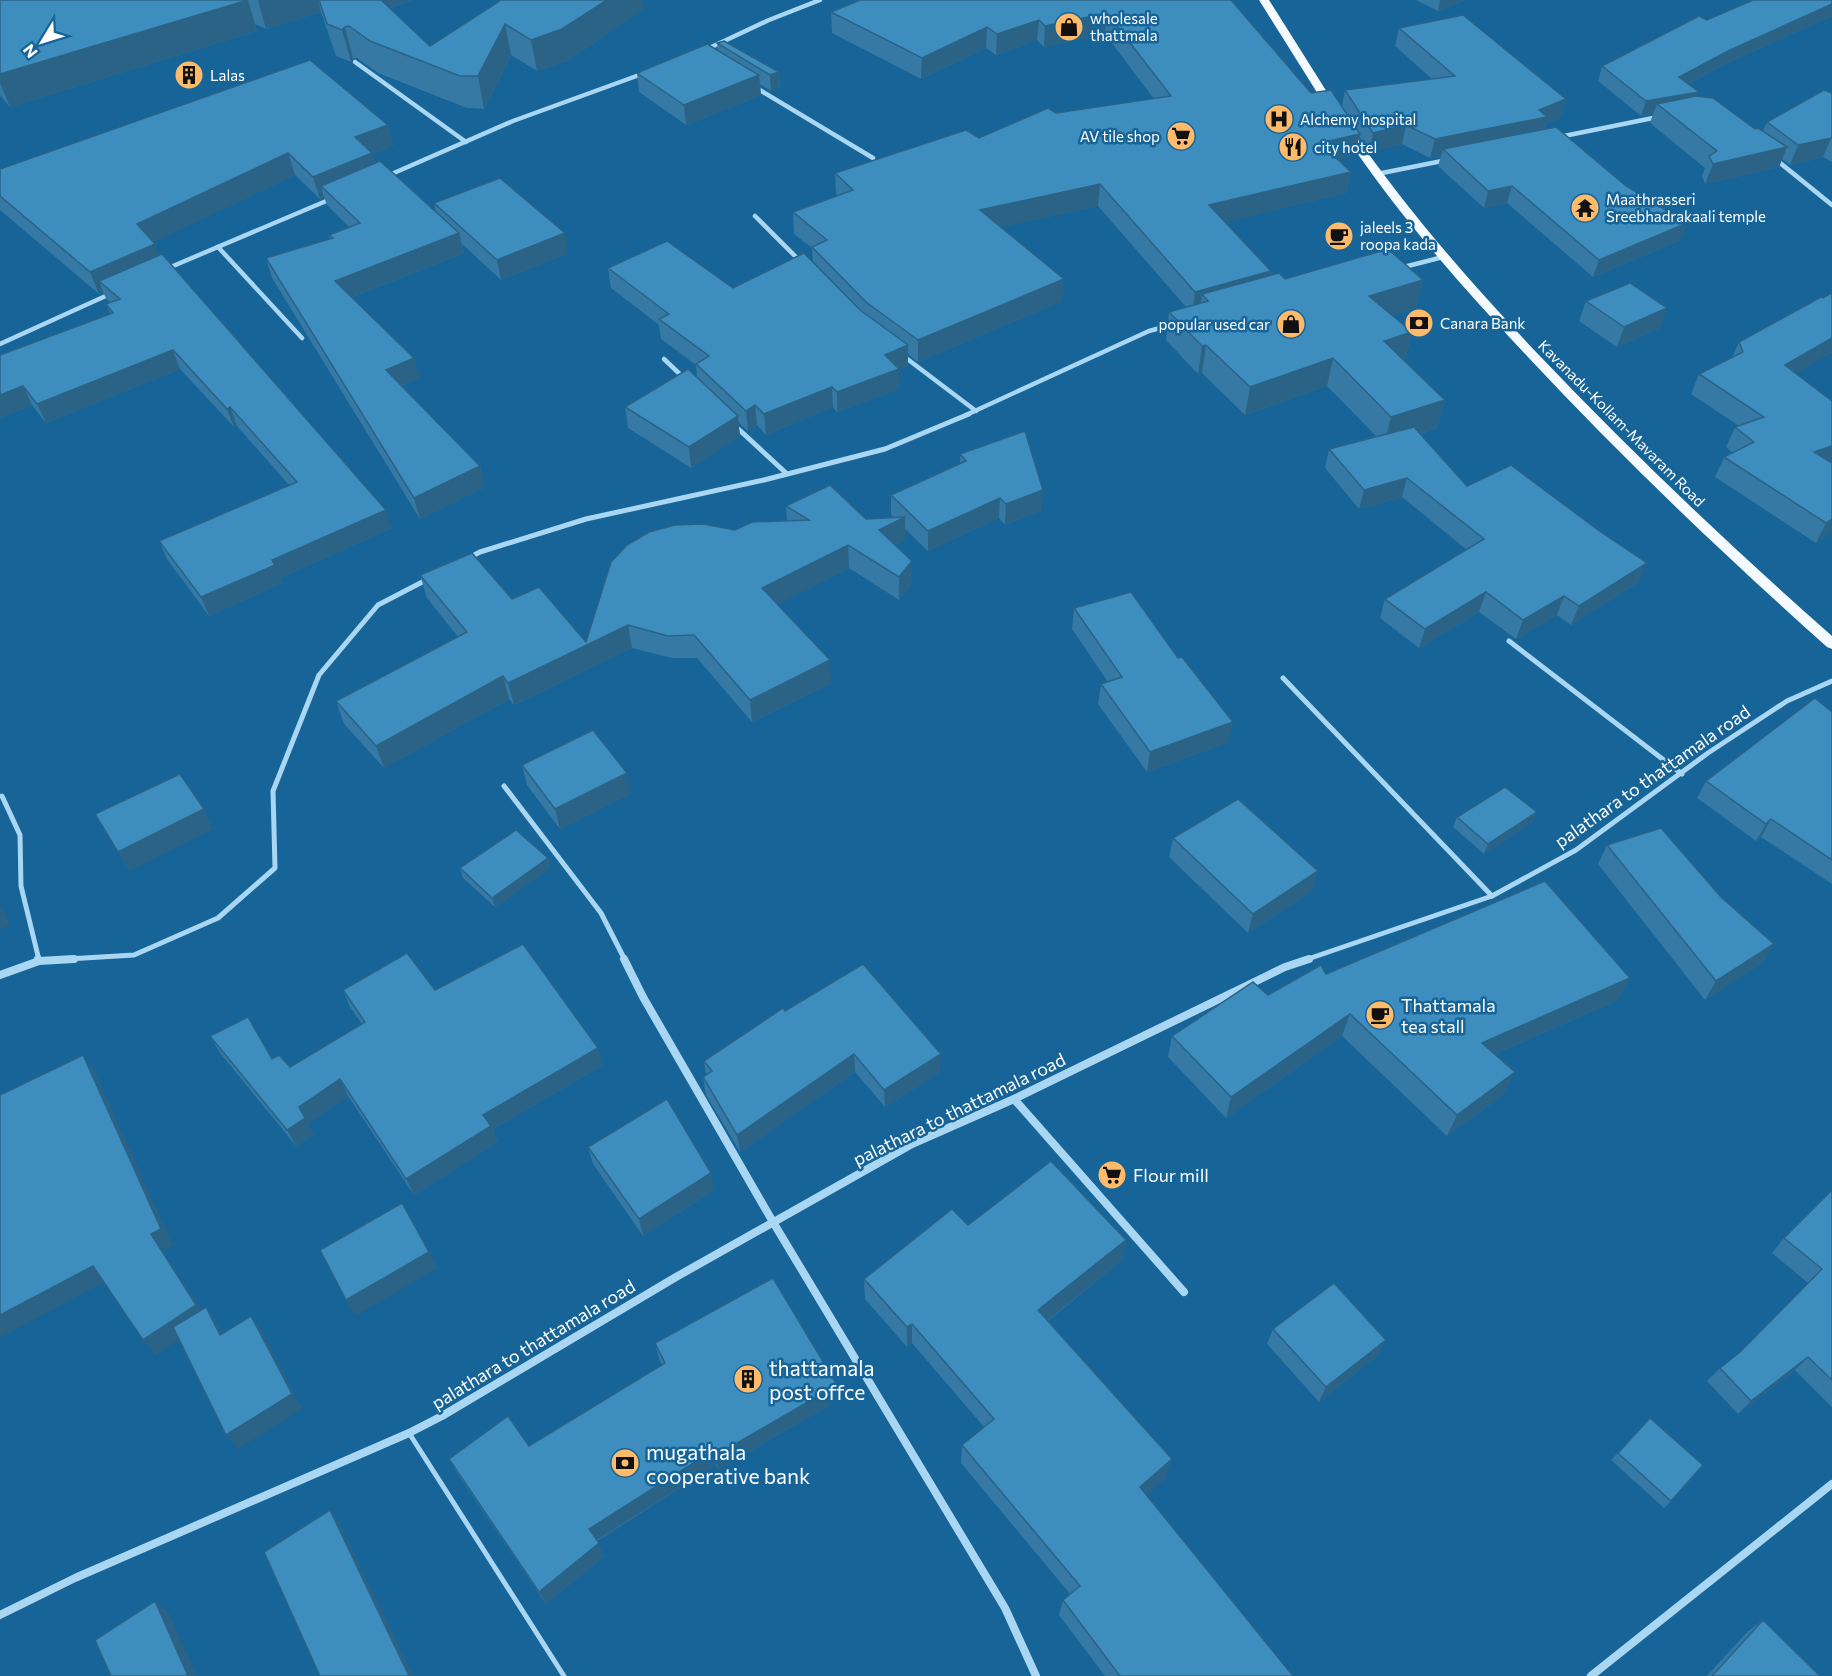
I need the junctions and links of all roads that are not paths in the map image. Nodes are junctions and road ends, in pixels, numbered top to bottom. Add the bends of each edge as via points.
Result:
1 (820, 0) edge
2 (1264, 0) edge
3 (709, 59) edge
4 (355, 62) edge
5 (651, 70) edge
6 (750, 84) edge
7 (1666, 116) edge
8 (1550, 139) edge
9 (466, 141) junction
10 (1766, 153) edge
11 (873, 158) edge
12 (1456, 158) edge
13 (1375, 174) junction
14 (380, 178) edge
15 (340, 195) edge
16 (1832, 205) edge
17 (755, 216) dead end
18 (218, 247) junction
19 (1443, 257) junction
20 (805, 267) edge
21 (1392, 270) edge
22 (159, 272) edge
23 (118, 290) edge
24 (1181, 322) edge
25 (302, 338) edge
26 (0, 344) edge
27 (892, 348) edge
28 (664, 359) dead end
29 (690, 384) edge
30 (976, 411) junction
31 (725, 416) edge
32 (786, 473) junction
33 (460, 563) edge
34 (439, 573) edge
35 (1509, 641) dead end
36 (1832, 644) edge
37 (1283, 678) dead end
38 (1832, 681) edge
39 (1683, 774) junction
40 (504, 786) dead end
41 (2, 796) dead end
42 (1492, 896) junction
43 (39, 961) junction
44 (0, 975) edge
45 (1014, 1099) junction
46 (773, 1222) junction
47 (1184, 1292) dead end
48 (410, 1433) junction
49 (1832, 1484) edge
50 (0, 1615) edge
51 (1594, 1675) edge
52 (564, 1676) edge
53 (1036, 1676) edge

1 - 3 street via 699,52
2 - 13 main road, Kavanadu-Kollam-Mavaram Road
4 - 9 street
5 - 9 street
6 - 11 street
7 - 8 street
9 - 14 street
10 - 16 street
12 - 13 street
13 - 19 main road, Kavanadu-Kollam-Mavaram Road
15 - 18 street
17 - 20 street
18 - 22 street
18 - 25 street
19 - 21 street
19 - 36 main road, Kavanadu-Kollam-Mavaram Road via 1570,396 1753,574
23 - 26 street
24 - 30 street via 1149,331
27 - 30 street
28 - 29 street
30 - 32 street via 885,449
31 - 32 street
32 - 33 street via 586,519 480,552
34 - 43 street via 378,605 319,675 273,791 275,868 218,918 134,955
35 - 39 street
37 - 42 street
38 - 39 street, palathara to thattamala road via 1787,701
39 - 42 street, palathara to thattamala road via 1576,850
40 - 46 street via 601,913 643,997
41 - 43 street via 20,835 21,886
42 - 45 street, palathara to thattamala road via 1285,967
43 - 44 street
45 - 46 street, palathara to thattamala road via 912,1144
45 - 47 street
46 - 48 street, palathara to thattamala road
46 - 53 street via 1005,1608
48 - 50 street, palathara to thattamala road via 75,1578
48 - 52 lane
49 - 51 street

